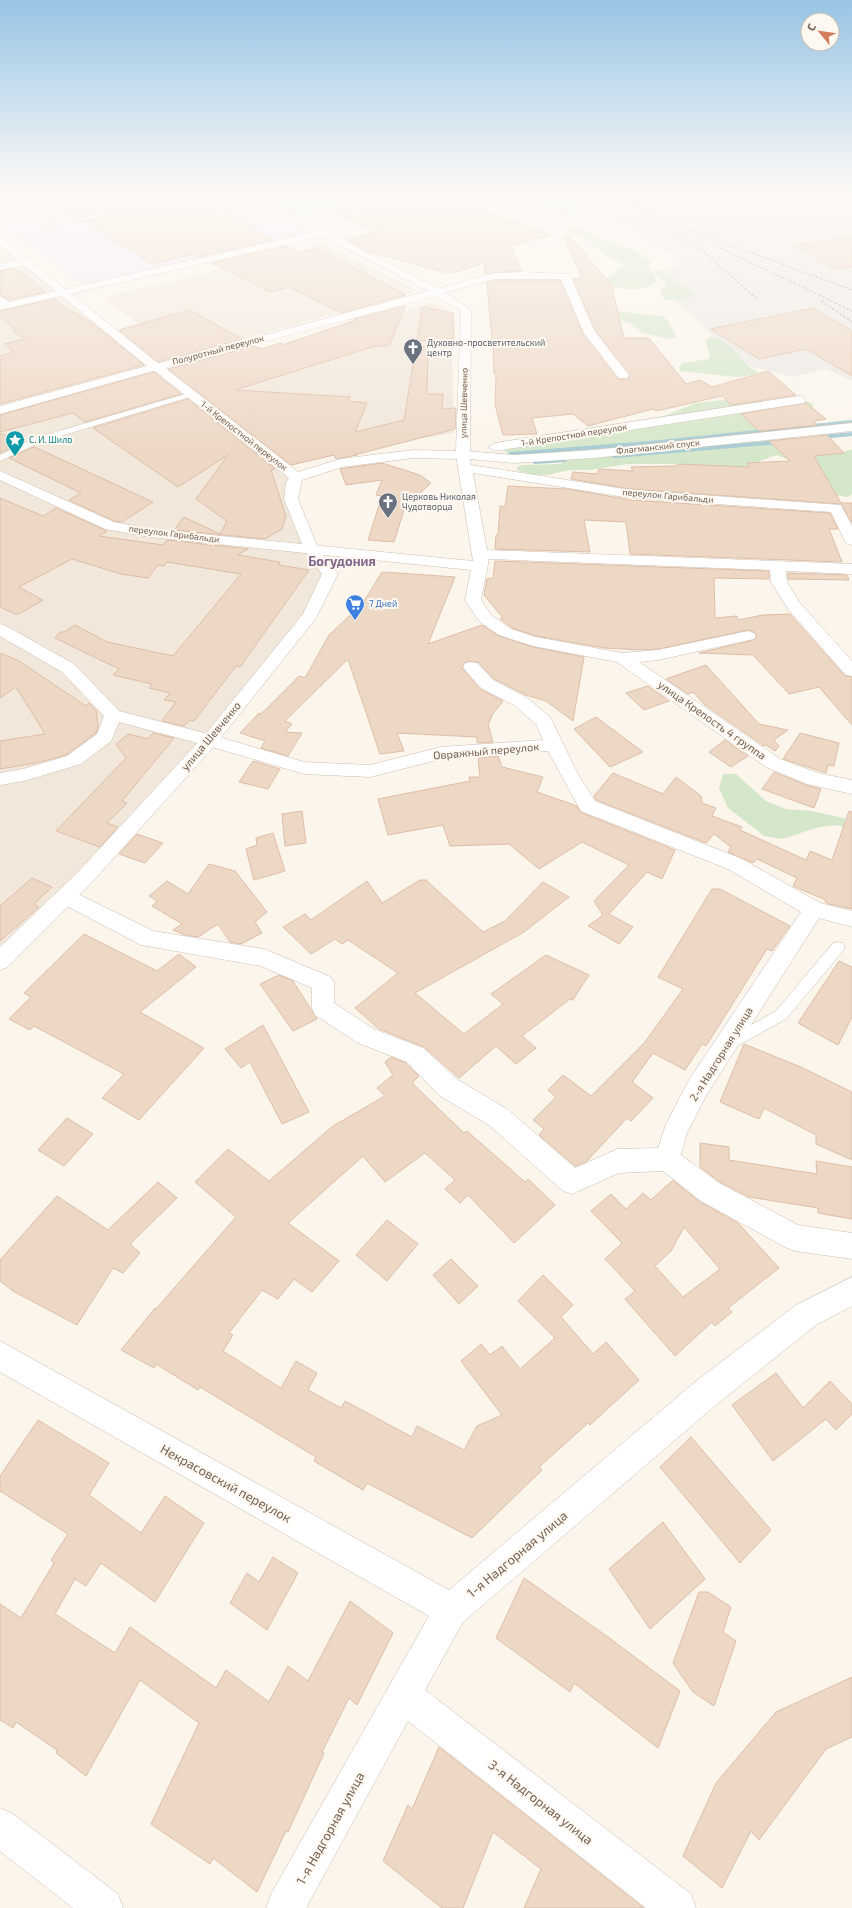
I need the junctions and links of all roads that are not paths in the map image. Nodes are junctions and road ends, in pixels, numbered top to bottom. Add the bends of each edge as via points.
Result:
1 (47, 280) edge
2 (119, 280) edge
3 (414, 280) edge
4 (481, 280) edge
5 (567, 280) edge
6 (437, 292) junction
7 (63, 293) junction
8 (3, 304) edge
9 (156, 367) junction
10 (623, 375) dead end
11 (192, 395) junction
12 (800, 400) dead end
13 (0, 410) edge
14 (852, 427) edge
15 (0, 458) edge
16 (464, 461) junction
17 (0, 475) edge
18 (296, 477) junction
19 (852, 541) edge
20 (311, 549) junction
21 (480, 560) junction
22 (779, 566) junction
23 (852, 569) edge
24 (0, 629) edge
25 (748, 636) dead end
26 (622, 658) junction
27 (470, 667) dead end
28 (852, 671) edge
29 (112, 715) junction
30 (210, 740) junction
31 (554, 745) junction
32 (0, 779) edge
33 (852, 787) edge
34 (66, 896) junction
35 (814, 909) junction
36 (852, 919) edge
37 (838, 947) dead end
38 (0, 961) edge
39 (725, 1046) junction
40 (667, 1159) junction
41 (852, 1246) edge
42 (852, 1292) edge
43 (0, 1356) edge
44 (451, 1610) junction
45 (404, 1696) junction
46 (0, 1827) edge
47 (104, 1908) edge
48 (285, 1908) edge
49 (677, 1908) edge

1 - 7 street, 1-й Крепостной переулок
2 - 7 street
3 - 6 street, улица Шевченко
4 - 6 street, Полуротный переулок
5 - 10 street, Полуротный переулок via 590,333
6 - 9 street, Полуротный переулок
6 - 16 street, улица Шевченко via 466,310
7 - 8 street
7 - 9 street, 1-й Крепостной переулок
9 - 11 street, 1-й Крепостной переулок
9 - 13 street, Полуротный переулок
11 - 15 lane via 38,440
11 - 18 street, 1-й Крепостной переулок
12 - 16 street, 1-й Крепостной переулок via 479,450
14 - 16 street, Флагманский спуск via 594,454
16 - 18 street, 1-й Крепостной переулок via 413,454 340,464
16 - 19 street, переулок Гарибальди via 631,494 836,508
16 - 21 street, улица Шевченко
17 - 20 street, переулок Гарибальди via 110,526 150,533
18 - 20 street, улица Шевченко via 292,483 291,499
20 - 21 street, переулок Гарибальди
20 - 30 street, улица Шевченко via 330,574 310,615
21 - 22 street
21 - 26 street, улица Крепость 4 группа via 473,600 486,618 505,632 533,641
22 - 23 street
22 - 28 street via 779,582 794,606
24 - 29 street via 68,668
25 - 26 street, улица Крепость 4 группа via 658,655
26 - 33 street, улица Крепость 4 группа via 773,763 814,779
27 - 31 street, Овражный переулок via 487,684 520,701 544,721
29 - 30 street, Овражный переулок
29 - 32 street via 105,737 74,760 24,775
30 - 31 street, Овражный переулок via 304,768 370,771 441,753
30 - 34 street, улица Шевченко
31 - 35 street via 588,806 735,864
34 - 38 street, улица Шевченко
34 - 40 street via 149,939 264,958 323,983 323,1008 366,1036 415,1055 449,1088 498,1117 572,1182 617,1161
35 - 36 street
35 - 39 street, 2-я Надгорная улица
37 - 39 lane via 781,1015
39 - 40 street, 2-я Надгорная улица via 698,1087 676,1132
40 - 41 street via 710,1192 795,1238
42 - 44 street, 1-я Надгорная улица via 806,1315 706,1393
43 - 44 street, Некрасовский переулок
44 - 45 street, 1-я Надгорная улица
45 - 48 street, 1-я Надгорная улица
45 - 49 street, 3-я Надгорная улица
46 - 47 street

